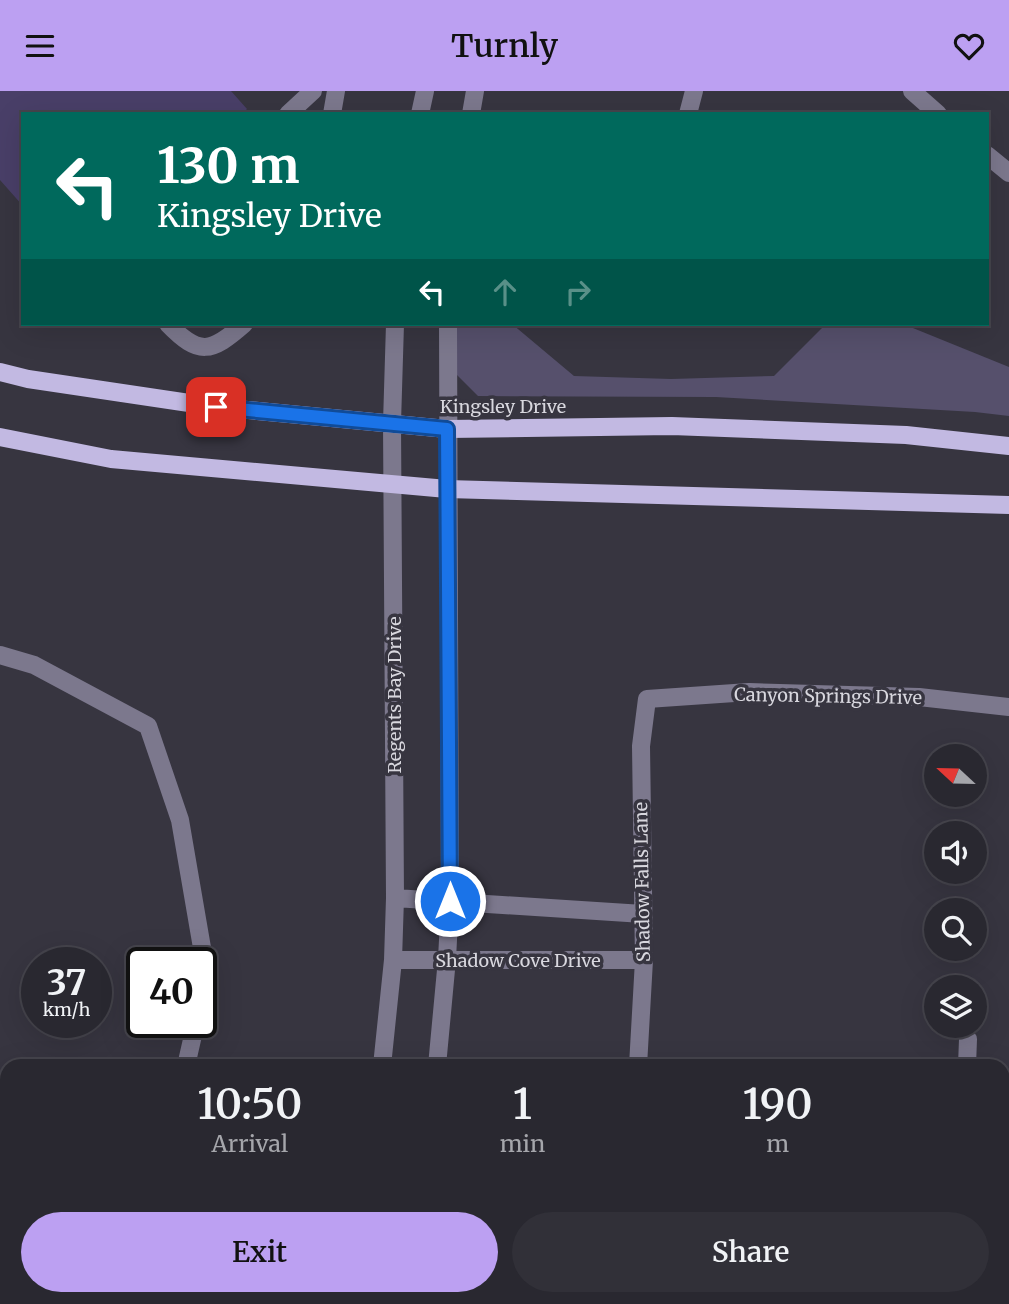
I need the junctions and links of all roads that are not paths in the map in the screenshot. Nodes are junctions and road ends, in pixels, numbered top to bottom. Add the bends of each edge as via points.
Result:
1 (313, 91) edge
2 (336, 91) edge
3 (425, 91) edge
4 (475, 91) edge
5 (694, 91) edge
6 (912, 91) edge
7 (290, 112) edge
8 (332, 112) edge
9 (420, 112) edge
10 (471, 112) edge
11 (689, 112) edge
12 (936, 112) edge
13 (989, 157) edge
14 (1009, 173) edge
15 (170, 326) edge
16 (242, 326) edge
17 (395, 326) edge
18 (448, 326) edge
19 (0, 372) edge
20 (392, 423) junction
21 (447, 429) junction
22 (0, 437) edge
23 (1009, 446) edge
24 (392, 484) junction
25 (447, 489) junction
26 (1009, 505) edge
27 (0, 655) edge
28 (648, 699) joint
29 (1009, 706) edge
30 (395, 898) junction
31 (450, 901) junction
32 (643, 914) junction
33 (202, 947) edge
34 (447, 959) junction
35 (393, 960) junction
36 (644, 960) junction
37 (192, 1038) edge
38 (968, 1039) dead end
39 (188, 1059) edge
40 (383, 1059) edge
41 (438, 1059) edge
42 (638, 1059) edge
43 (967, 1059) edge

1 - 7 street
2 - 8 street
3 - 9 street
4 - 10 street
5 - 11 street
6 - 12 street
13 - 14 street
15 - 16 street via 186,343 198,347 212,346
17 - 20 street, Regents Bay Drive
18 - 21 street
19 - 20 main road, Kingsley Drive via 216,407
20 - 21 main road, Kingsley Drive
20 - 24 street, Regents Bay Drive
21 - 23 main road, Kingsley Drive via 672,426 906,435
21 - 25 street
22 - 24 main road via 111,460
24 - 25 main road
24 - 30 street, Regents Bay Drive
25 - 26 main road
25 - 31 street
27 - 33 street via 33,665 148,726 180,820
28 - 29 street, Canyon Springs Drive via 749,692 919,697
28 - 32 street, Shadow Falls Lane via 641,746
30 - 31 street
30 - 35 street, Regents Bay Drive
31 - 32 street
31 - 34 street
32 - 36 street, Shadow Falls Lane
34 - 35 street, Shadow Cove Drive
34 - 36 street, Shadow Cove Drive
34 - 41 street
35 - 40 street, Regents Bay Drive
36 - 42 street, Shadow Falls Lane
37 - 39 street
38 - 43 street

